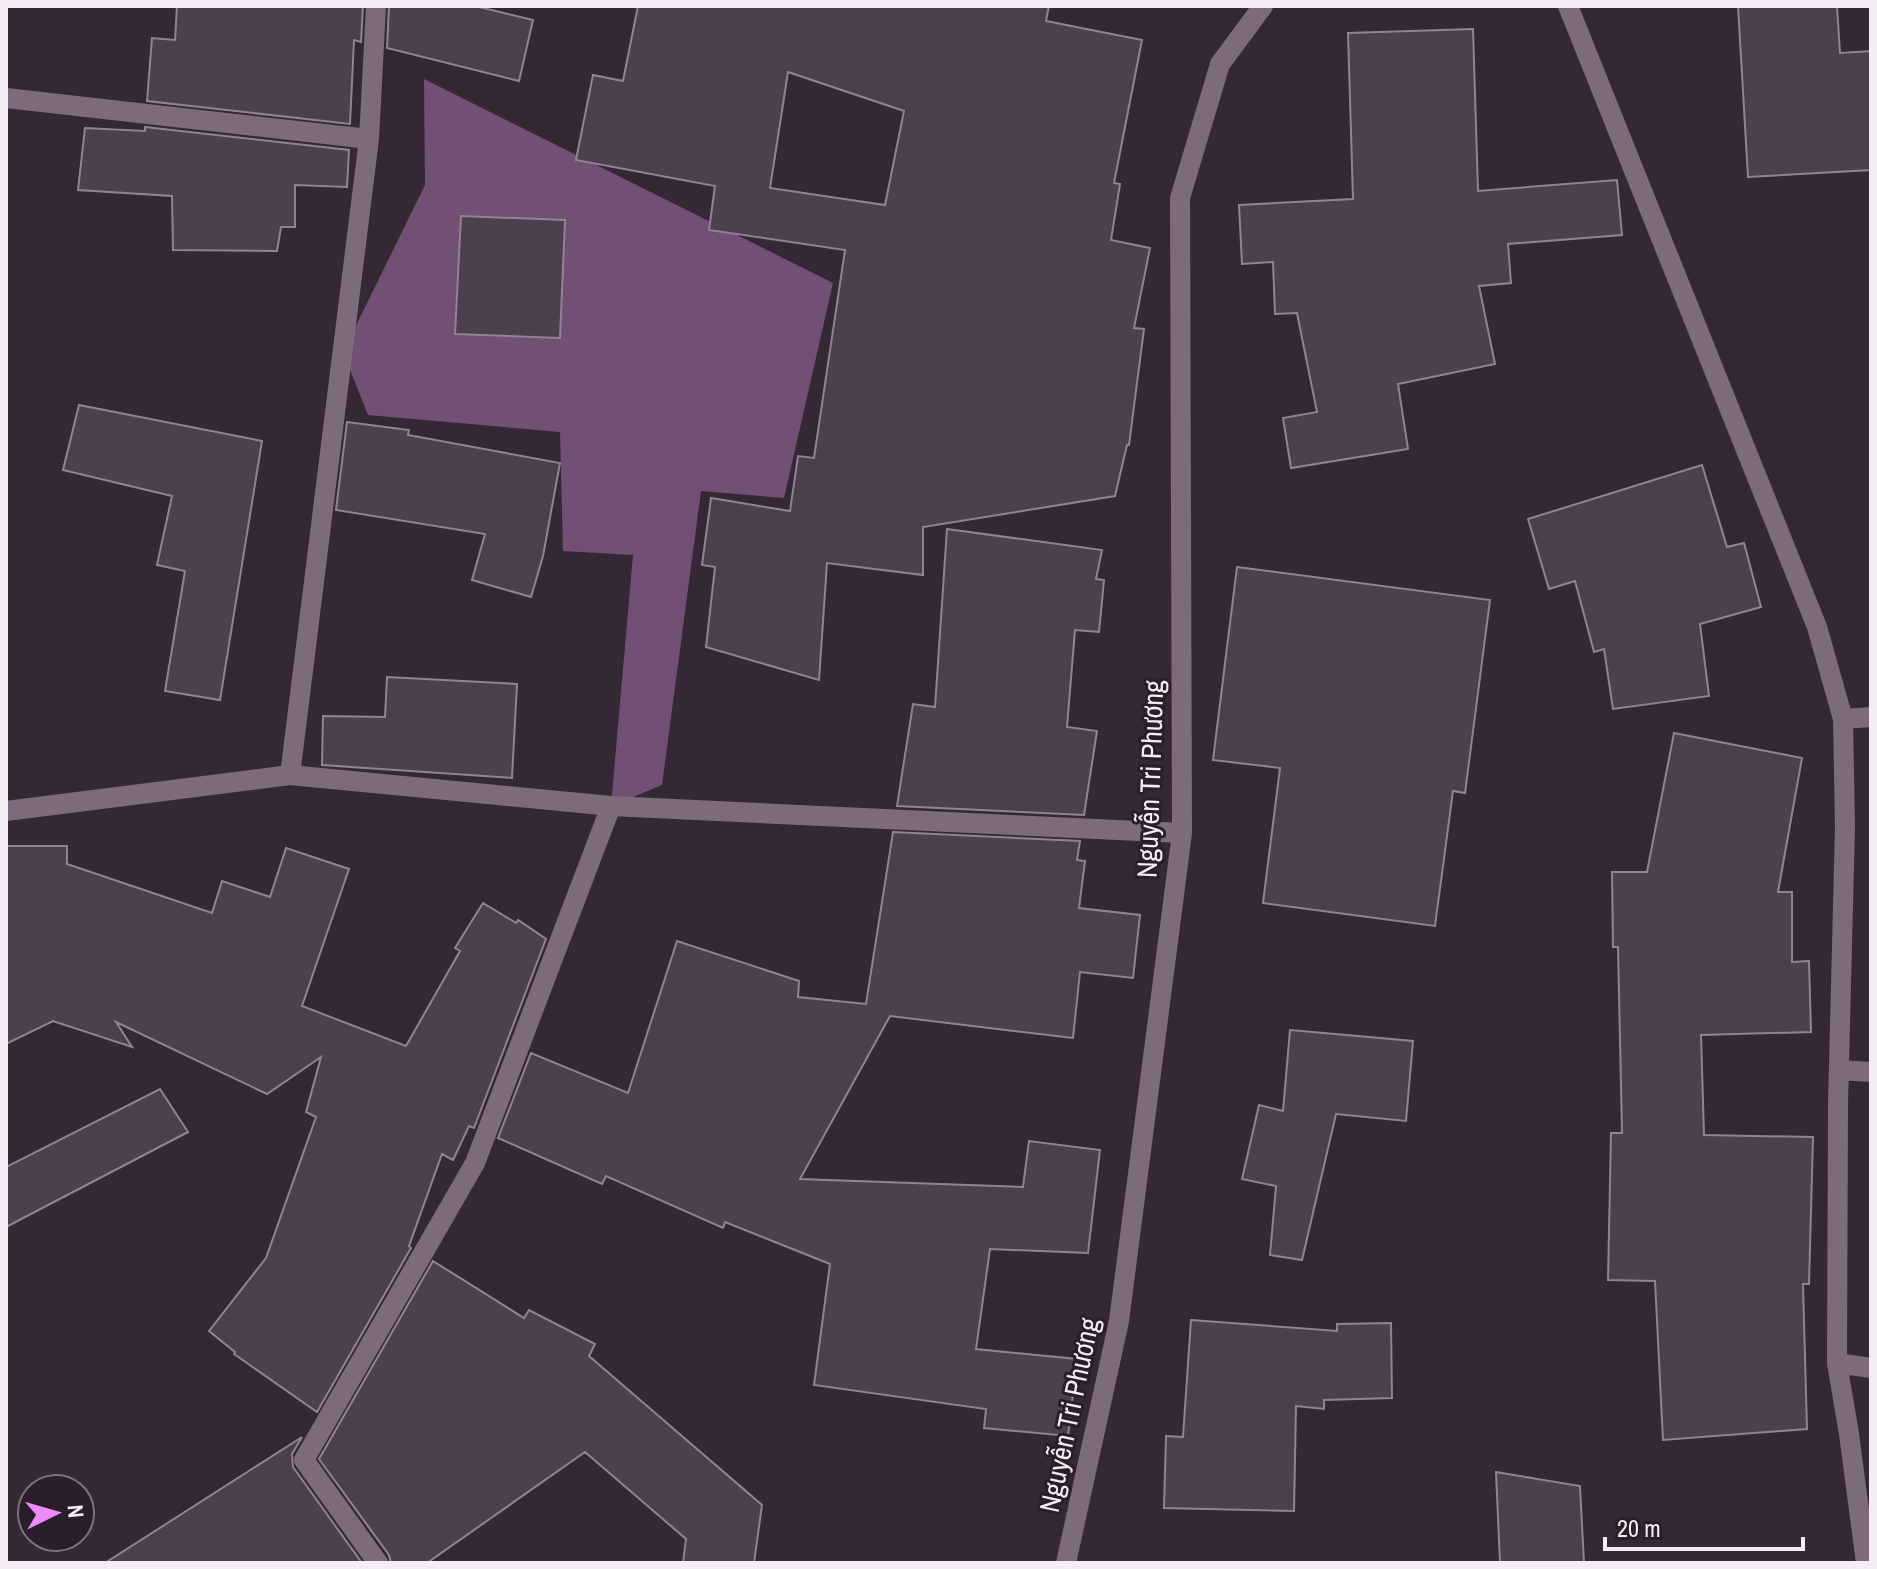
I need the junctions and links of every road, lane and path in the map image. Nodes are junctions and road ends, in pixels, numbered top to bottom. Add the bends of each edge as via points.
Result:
1 (376, 6) edge
2 (1263, 6) edge
3 (1568, 6) edge
4 (6, 98) edge
5 (369, 139) junction
6 (1871, 717) edge
7 (1843, 719) junction
8 (290, 775) junction
9 (611, 806) junction
10 (6, 811) edge
11 (1182, 833) junction
12 (1840, 1070) junction
13 (1871, 1072) edge
14 (1837, 1363) junction
15 (1871, 1368) edge
16 (378, 1563) edge
17 (1066, 1563) edge
18 (1866, 1563) edge

1 - 5 street
2 - 11 street, Nguyễn Tri Phương via 1220,64 1180,198
3 - 7 street via 1817,627
4 - 5 street
5 - 8 street
6 - 7 street
7 - 12 street
8 - 9 street
8 - 10 street
9 - 11 street
9 - 16 street via 475,1163 304,1460
11 - 17 street, Nguyễn Tri Phương via 1119,1321
12 - 13 street
12 - 14 street
14 - 15 street
14 - 18 street

